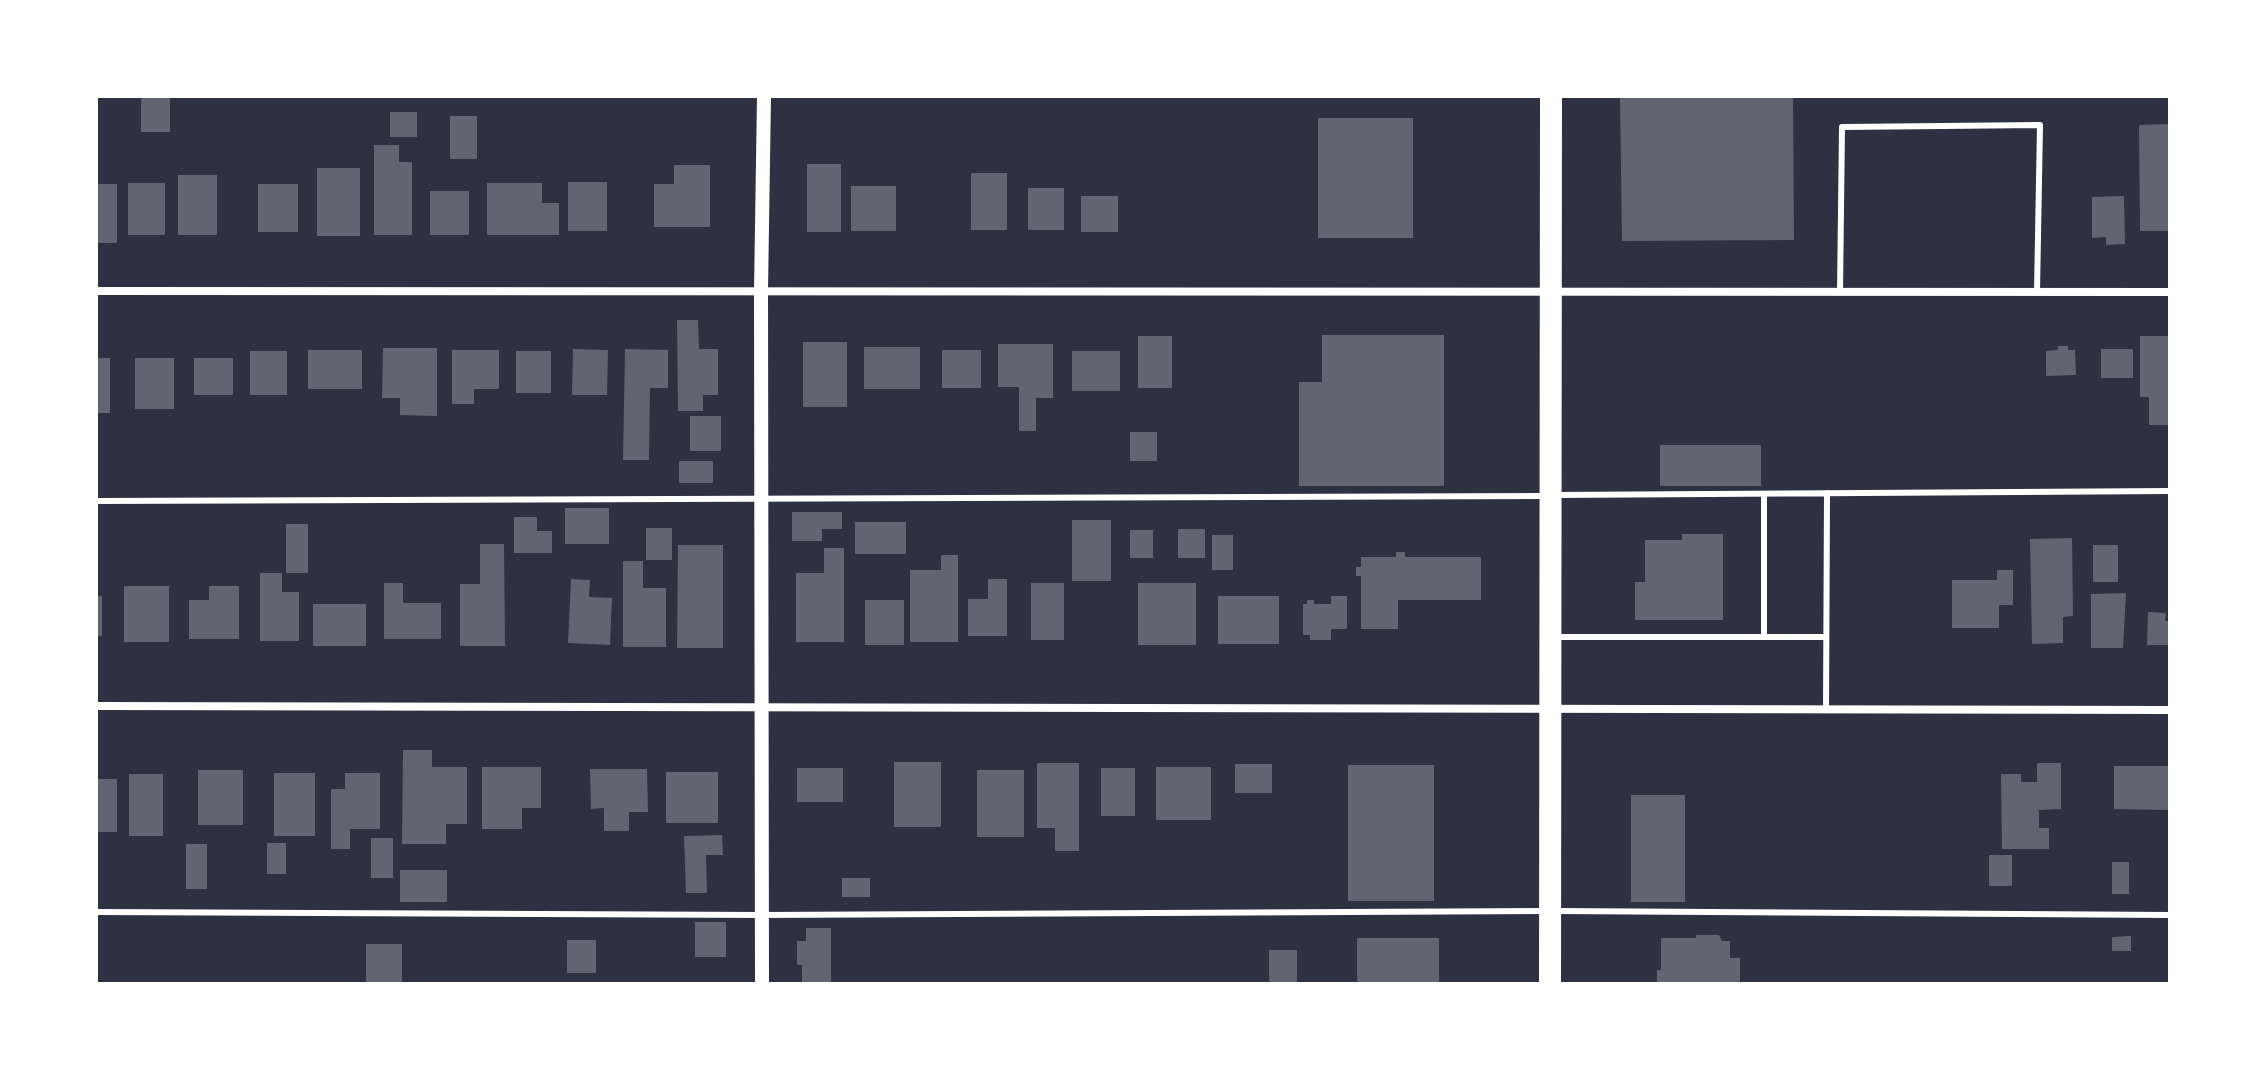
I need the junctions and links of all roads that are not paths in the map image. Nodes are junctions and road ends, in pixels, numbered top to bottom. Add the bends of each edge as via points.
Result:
1 (764, 96) edge
2 (1551, 96) edge
3 (96, 291) edge
4 (761, 291) junction
5 (1551, 292) junction
6 (1840, 292) junction
7 (2037, 292) junction
8 (2170, 292) edge
9 (2170, 491) edge
10 (1827, 493) junction
11 (1764, 494) junction
12 (1550, 495) junction
13 (761, 498) junction
14 (96, 501) edge
15 (1550, 637) junction
16 (1764, 637) junction
17 (1826, 637) junction
18 (96, 706) edge
19 (761, 706) junction
20 (1550, 710) junction
21 (1826, 710) junction
22 (2170, 710) edge
23 (1550, 911) junction
24 (96, 912) edge
25 (762, 915) junction
26 (2170, 915) edge
27 (762, 984) edge
28 (1550, 984) edge

1 - 4 street
2 - 5 highway
3 - 4 street
4 - 5 street
4 - 13 street
5 - 6 street
5 - 12 highway
6 - 7 street
6 - 7 lane via 1842,127 2040,125
7 - 8 street
9 - 10 lane
10 - 11 lane
10 - 17 lane
11 - 12 lane
11 - 16 lane
12 - 13 lane
12 - 15 highway
13 - 14 lane
13 - 19 street
15 - 16 lane
15 - 20 highway
16 - 17 lane
17 - 21 lane
18 - 19 street
19 - 20 street
19 - 25 street
20 - 21 street
20 - 23 highway
21 - 22 street
23 - 25 lane
23 - 26 lane
23 - 28 highway
24 - 25 lane
25 - 27 street

